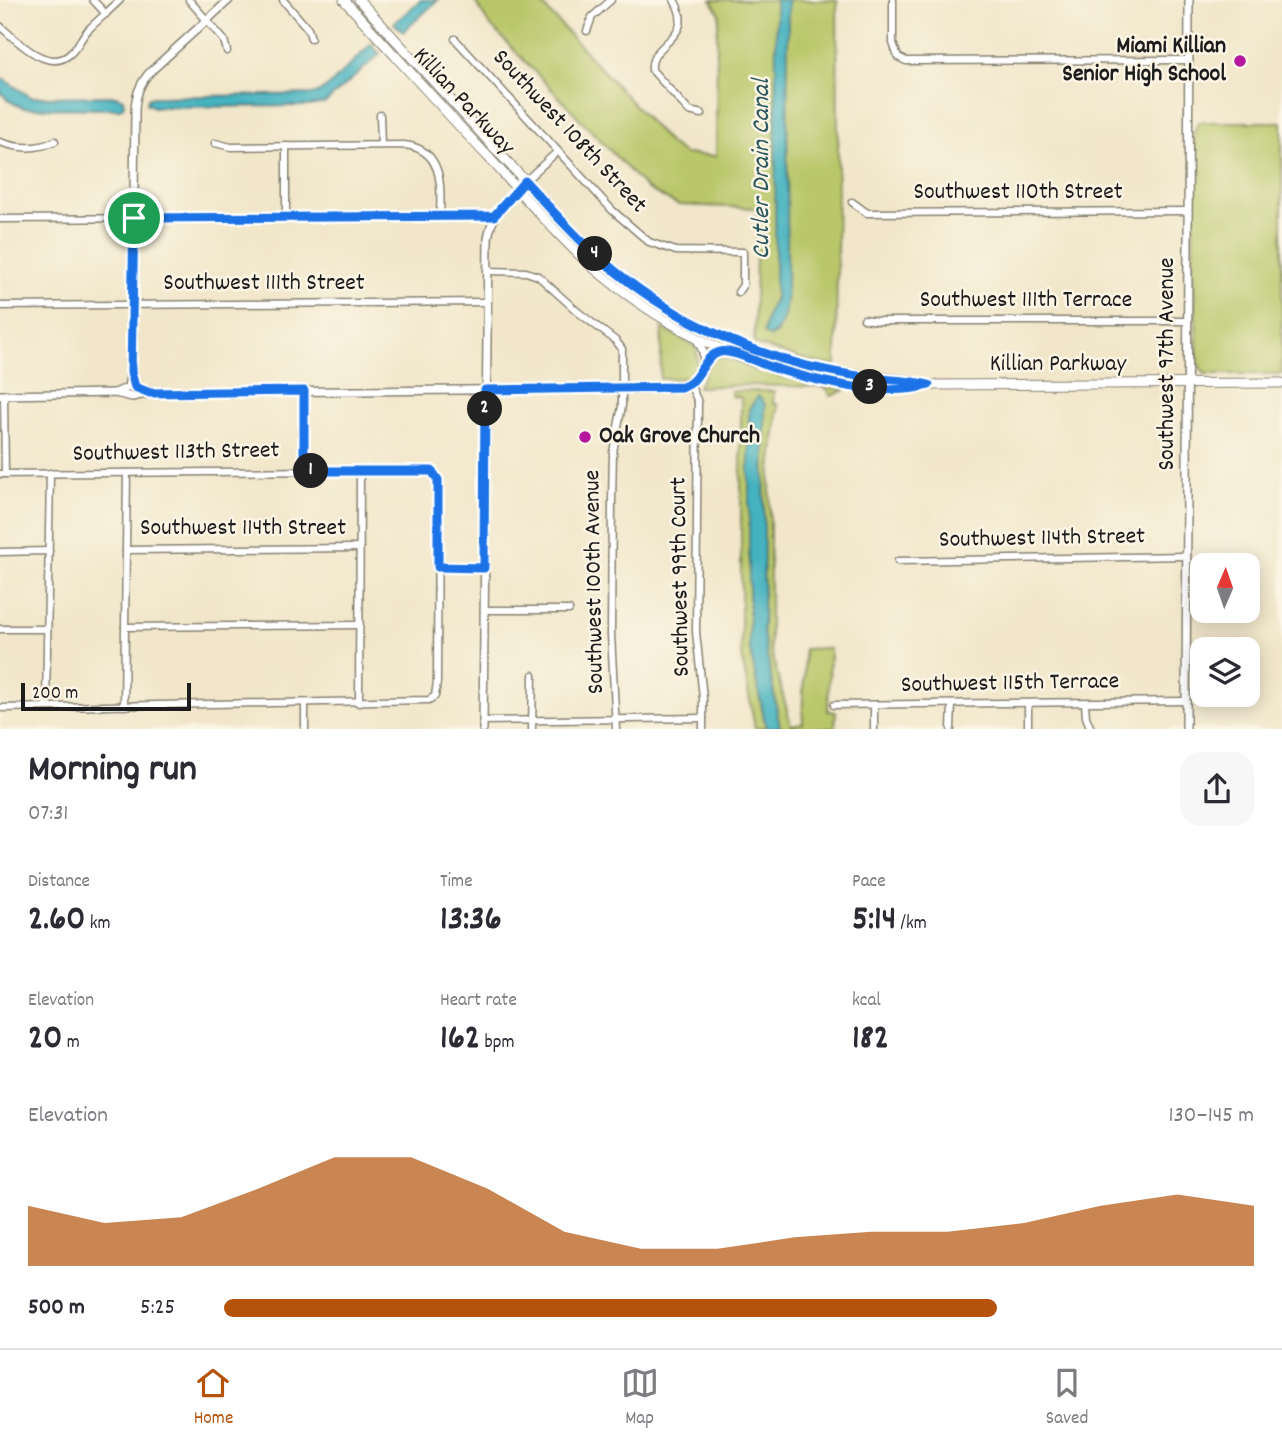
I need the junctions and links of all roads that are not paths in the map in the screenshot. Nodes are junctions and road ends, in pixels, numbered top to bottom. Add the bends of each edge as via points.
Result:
1 (93, 0) edge
2 (121, 0) edge
3 (189, 0) edge
4 (229, 0) edge
5 (283, 0) edge
6 (344, 0) edge
7 (359, 0) edge
8 (611, 0) edge
9 (674, 0) edge
10 (893, 0) edge
11 (1189, 0) edge
12 (106, 14) junction
13 (208, 20) junction
14 (0, 26) edge
15 (587, 30) dead end
16 (311, 38) dead end
17 (455, 39) dead end
18 (227, 51) dead end
19 (1189, 60) junction
20 (702, 114) dead end
21 (380, 115) dead end
22 (55, 141) dead end
23 (0, 142) edge
24 (215, 143) dead end
25 (381, 145) junction
26 (286, 146) junction
27 (557, 152) junction
28 (525, 181) junction
29 (517, 190) junction
30 (852, 202) dead end
31 (1188, 211) junction
32 (440, 216) junction
33 (494, 216) junction
34 (134, 218) junction
35 (286, 218) junction
36 (0, 219) edge
37 (487, 271) junction
38 (738, 292) dead end
39 (486, 302) junction
40 (132, 304) junction
41 (0, 306) edge
42 (864, 319) dead end
43 (1188, 321) junction
44 (695, 336) junction
45 (726, 351) junction
46 (704, 365) junction
47 (1188, 383) junction
48 (1282, 383) edge
49 (690, 384) junction
50 (929, 385) junction
51 (623, 389) junction
52 (131, 390) junction
53 (485, 390) junction
54 (304, 391) junction
55 (2, 395) edge
56 (360, 470) junction
57 (304, 471) junction
58 (50, 473) junction
59 (127, 473) junction
60 (2, 474) edge
61 (360, 548) junction
62 (126, 550) junction
63 (49, 551) junction
64 (0, 552) edge
65 (1186, 556) junction
66 (898, 561) dead end
67 (438, 567) junction
68 (484, 568) junction
69 (484, 610) junction
70 (569, 610) dead end
71 (360, 625) junction
72 (125, 627) junction
73 (0, 629) edge
74 (47, 629) junction
75 (533, 675) dead end
76 (1186, 701) junction
77 (359, 703) junction
78 (1028, 703) junction
79 (1085, 703) junction
80 (305, 704) junction
81 (952, 704) junction
82 (834, 705) dead end
83 (874, 705) junction
84 (124, 706) junction
85 (46, 707) junction
86 (0, 708) edge
87 (703, 718) junction
88 (616, 719) junction
89 (533, 720) junction
90 (483, 725) edge
91 (305, 729) edge
92 (533, 729) edge
93 (616, 729) edge
94 (703, 729) edge
95 (874, 729) edge
96 (951, 729) edge
97 (1028, 729) edge
98 (1091, 729) edge
99 (1186, 729) edge

1 - 12 street
2 - 12 street
3 - 13 street
4 - 13 street
5 - 16 street
6 - 29 main road, Killian Parkway
7 - 28 main road, Killian Parkway
8 - 15 street via 592,17
9 - 20 street via 680,15 678,29 654,55 651,68 689,111
10 - 19 street via 893,43 897,56 910,62
11 - 19 street, Southwest 97th Avenue
12 - 14 street via 70,54 58,59 36,56
13 - 18 street
13 - 34 street via 150,72 139,89
17 - 27 street, Southwest 108th Street
19 - 31 street, Southwest 97th Avenue
21 - 25 street
22 - 23 street via 40,148
24 - 26 street
25 - 26 street
25 - 32 street via 412,145 435,165 440,177
26 - 35 street
27 - 28 street
27 - 38 street, Southwest 108th Street via 649,242 676,251 743,252 743,285
28 - 29 street
28 - 50 main road, Killian Parkway via 610,267 704,328 808,366
29 - 33 street
29 - 44 main road, Killian Parkway via 609,280
30 - 31 street, Southwest 110th Street via 867,213
31 - 43 street, Southwest 97th Avenue
32 - 33 street
32 - 35 street
33 - 37 street
34 - 35 street
34 - 36 street
34 - 40 street
37 - 39 street
37 - 51 street, Southwest 100th Avenue via 538,276 619,344
39 - 40 street, Southwest 111th Street
39 - 53 street
40 - 41 street, Southwest 111th Street
40 - 52 street
42 - 43 street, Southwest 111th Terrace
43 - 47 street, Southwest 97th Avenue
44 - 45 main road, Killian Parkway
44 - 46 street
45 - 46 street via 713,355
45 - 50 main road, Killian Parkway via 782,371 833,382 904,389
46 - 49 street
47 - 48 main road, Killian Parkway
47 - 50 main road, Killian Parkway
47 - 65 street, Southwest 97th Avenue
49 - 51 street
49 - 87 street, Southwest 99th Court via 698,406 696,632
51 - 53 street
51 - 88 street, Southwest 100th Avenue via 612,456 611,622
52 - 54 street
52 - 55 street
53 - 54 street
53 - 68 street
54 - 57 street
55 - 60 street
56 - 57 street, Southwest 113th Street
56 - 61 street
56 - 67 street, Southwest 113th Street via 427,470 435,474
57 - 59 street, Southwest 113th Street
58 - 59 street, Southwest 113th Street
58 - 60 street, Southwest 113th Street
58 - 63 street
59 - 62 street
61 - 62 street, Southwest 114th Street
61 - 71 street
62 - 72 street
63 - 64 street
63 - 74 street
65 - 66 street, Southwest 114th Street
65 - 76 street, Southwest 97th Avenue
67 - 68 street
67 - 77 street via 435,696 426,701
68 - 69 street
69 - 70 street
69 - 90 street
71 - 72 street
71 - 77 street
72 - 84 street
73 - 74 street
74 - 85 street
75 - 89 street
76 - 79 street, Southwest 115th Terrace
76 - 99 street, Southwest 97th Avenue
77 - 80 street
78 - 79 street, Southwest 115th Terrace
78 - 81 street, Southwest 115th Terrace
78 - 97 street
79 - 98 street
80 - 84 street
80 - 91 street
81 - 83 street, Southwest 115th Terrace
81 - 96 street
82 - 83 street, Southwest 115th Terrace
83 - 95 street
84 - 85 street
85 - 86 street
87 - 88 street
87 - 94 street, Southwest 99th Court
88 - 89 street
88 - 93 street, Southwest 100th Avenue
89 - 90 street
89 - 92 street

